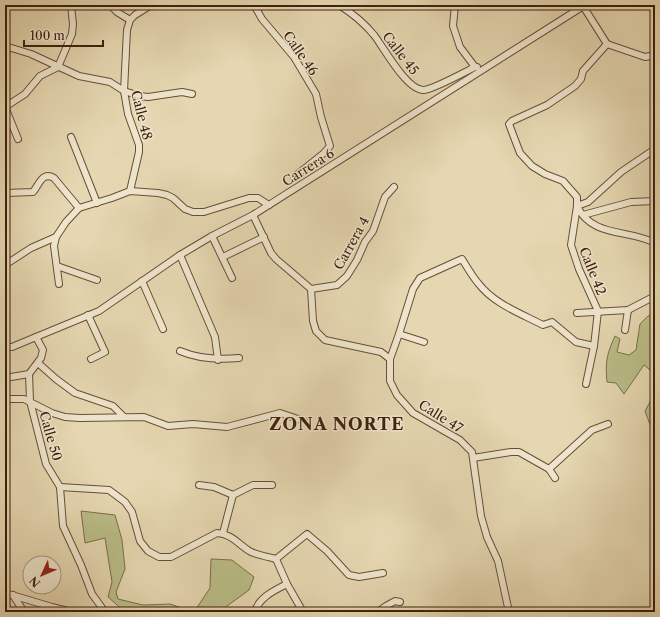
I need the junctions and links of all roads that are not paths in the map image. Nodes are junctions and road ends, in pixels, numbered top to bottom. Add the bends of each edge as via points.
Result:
1 (71, 5) edge
2 (110, 5) edge
3 (151, 5) edge
4 (254, 5) edge
5 (339, 5) edge
6 (454, 5) edge
7 (584, 6) edge
8 (130, 20) junction
9 (607, 44) junction
10 (5, 46) edge
11 (655, 55) edge
12 (58, 67) junction
13 (475, 67) junction
14 (485, 69) junction
15 (124, 91) junction
16 (192, 94) dead end
17 (5, 98) edge
18 (5, 107) edge
19 (71, 137) dead end
20 (18, 139) dead end
21 (655, 149) edge
22 (294, 177) dead end
23 (394, 187) dead end
24 (130, 191) junction
25 (5, 192) edge
26 (655, 202) edge
27 (97, 203) junction
28 (269, 205) junction
29 (577, 206) junction
30 (79, 208) junction
31 (253, 215) junction
32 (583, 215) junction
33 (212, 236) junction
34 (56, 237) junction
35 (264, 237) junction
36 (655, 243) edge
37 (180, 255) junction
38 (225, 256) dead end
39 (5, 265) edge
40 (57, 266) junction
41 (232, 278) dead end
42 (97, 280) dead end
43 (142, 282) junction
44 (59, 284) dead end
45 (311, 289) junction
46 (655, 296) edge
47 (628, 310) junction
48 (598, 312) junction
49 (576, 313) dead end
50 (88, 315) junction
51 (163, 329) dead end
52 (624, 330) dead end
53 (399, 334) junction
54 (36, 337) junction
55 (424, 342) dead end
56 (594, 346) junction
57 (5, 347) edge
58 (180, 351) dead end
59 (239, 358) dead end
60 (91, 359) dead end
61 (390, 359) junction
62 (218, 360) junction
63 (38, 363) junction
64 (29, 374) junction
65 (5, 378) edge
66 (586, 384) dead end
67 (5, 399) edge
68 (30, 401) junction
69 (124, 417) junction
70 (304, 421) dead end
71 (608, 424) dead end
72 (474, 458) junction
73 (549, 469) junction
74 (555, 478) dead end
75 (199, 485) dead end
76 (272, 485) dead end
77 (60, 487) junction
78 (233, 495) junction
79 (223, 533) junction
80 (276, 559) junction
81 (383, 573) dead end
82 (287, 584) junction
83 (5, 593) edge
84 (12, 595) junction
85 (400, 602) dead end
86 (24, 612) edge
87 (72, 612) edge
88 (105, 612) edge
89 (255, 612) edge
90 (303, 612) edge
91 (378, 612) edge
92 (509, 612) edge

1 - 12 street via 74,24 72,34
2 - 8 street
3 - 8 street
4 - 22 street, Calle 46 via 262,19 294,57 316,94 330,146
5 - 13 street, Calle 45 via 353,14 373,34 405,79 416,88 424,90 433,87
6 - 13 street via 452,26 460,47
7 - 9 street
7 - 14 street, Carrera 6
8 - 15 street, Calle 48 via 127,30
9 - 11 street via 645,57
9 - 29 street via 583,71 575,86 547,105 509,124 520,153 532,166 563,181 577,197
10 - 12 street via 31,54
12 - 15 street via 79,76 110,82
12 - 18 street via 40,76 25,94
13 - 14 street
14 - 28 street, Carrera 6
15 - 16 street via 148,97 182,92
15 - 24 street, Calle 48 via 128,114 139,145
17 - 18 street
18 - 20 street
19 - 27 street
21 - 29 street via 621,172 588,202
23 - 45 street, Carrera 4 via 385,197 373,231 364,242 347,276 337,285
24 - 27 street
24 - 28 street via 167,195 193,212 204,212 249,198 258,198
25 - 30 street via 33,192 39,181 50,176
26 - 32 street via 631,202
27 - 30 street
28 - 31 street, Carrera 6
29 - 32 street
29 - 48 street, Calle 42 via 571,245
30 - 34 street
31 - 33 street, Carrera 6
31 - 35 street
32 - 36 street via 604,230 643,237
33 - 37 street, Carrera 6
33 - 41 street
34 - 39 street via 31,248
34 - 40 street via 54,246
35 - 38 street
35 - 45 street via 276,259
37 - 43 street, Carrera 6
37 - 62 street via 215,337
40 - 42 street
40 - 44 street
43 - 50 street, Carrera 6 via 99,311
43 - 51 street
45 - 61 street via 313,321 316,331 325,340 380,352
46 - 47 street
47 - 48 street
47 - 52 street
48 - 49 street
48 - 56 street, Calle 42
50 - 54 street, Carrera 6
50 - 60 street via 105,352
53 - 55 street
53 - 56 street, Calle 47 via 413,289 420,278 462,259 478,283 501,304 543,325 552,322 576,342
53 - 61 street, Calle 47
54 - 57 street, Carrera 6 via 12,347
54 - 63 street via 43,350
56 - 66 street, Calle 42
58 - 62 street
59 - 62 street
61 - 72 street, Calle 47 via 390,381 397,395 412,413 460,440 472,452
63 - 64 street
63 - 69 street via 75,392 114,406
64 - 65 street
64 - 68 street, Calle 50
67 - 68 street
68 - 69 street via 65,417
68 - 77 street, Calle 50 via 46,464
69 - 70 street via 144,417 168,426 192,424 227,427 280,413
71 - 73 street via 592,430
72 - 73 street via 519,452
72 - 92 street, Calle 47 via 481,516 498,562
73 - 74 street
75 - 78 street via 214,487
76 - 78 street via 253,485
77 - 79 street via 109,490 125,502 132,512 140,540 148,552 159,557 171,557 217,533
77 - 88 street, Calle 50 via 64,526 92,594
78 - 79 street
79 - 80 street via 240,542 251,552
80 - 81 street via 307,534 327,550 349,575 359,577
80 - 82 street
82 - 89 street via 262,601
82 - 90 street
83 - 84 street
84 - 86 street
84 - 87 street
85 - 91 street via 395,601

